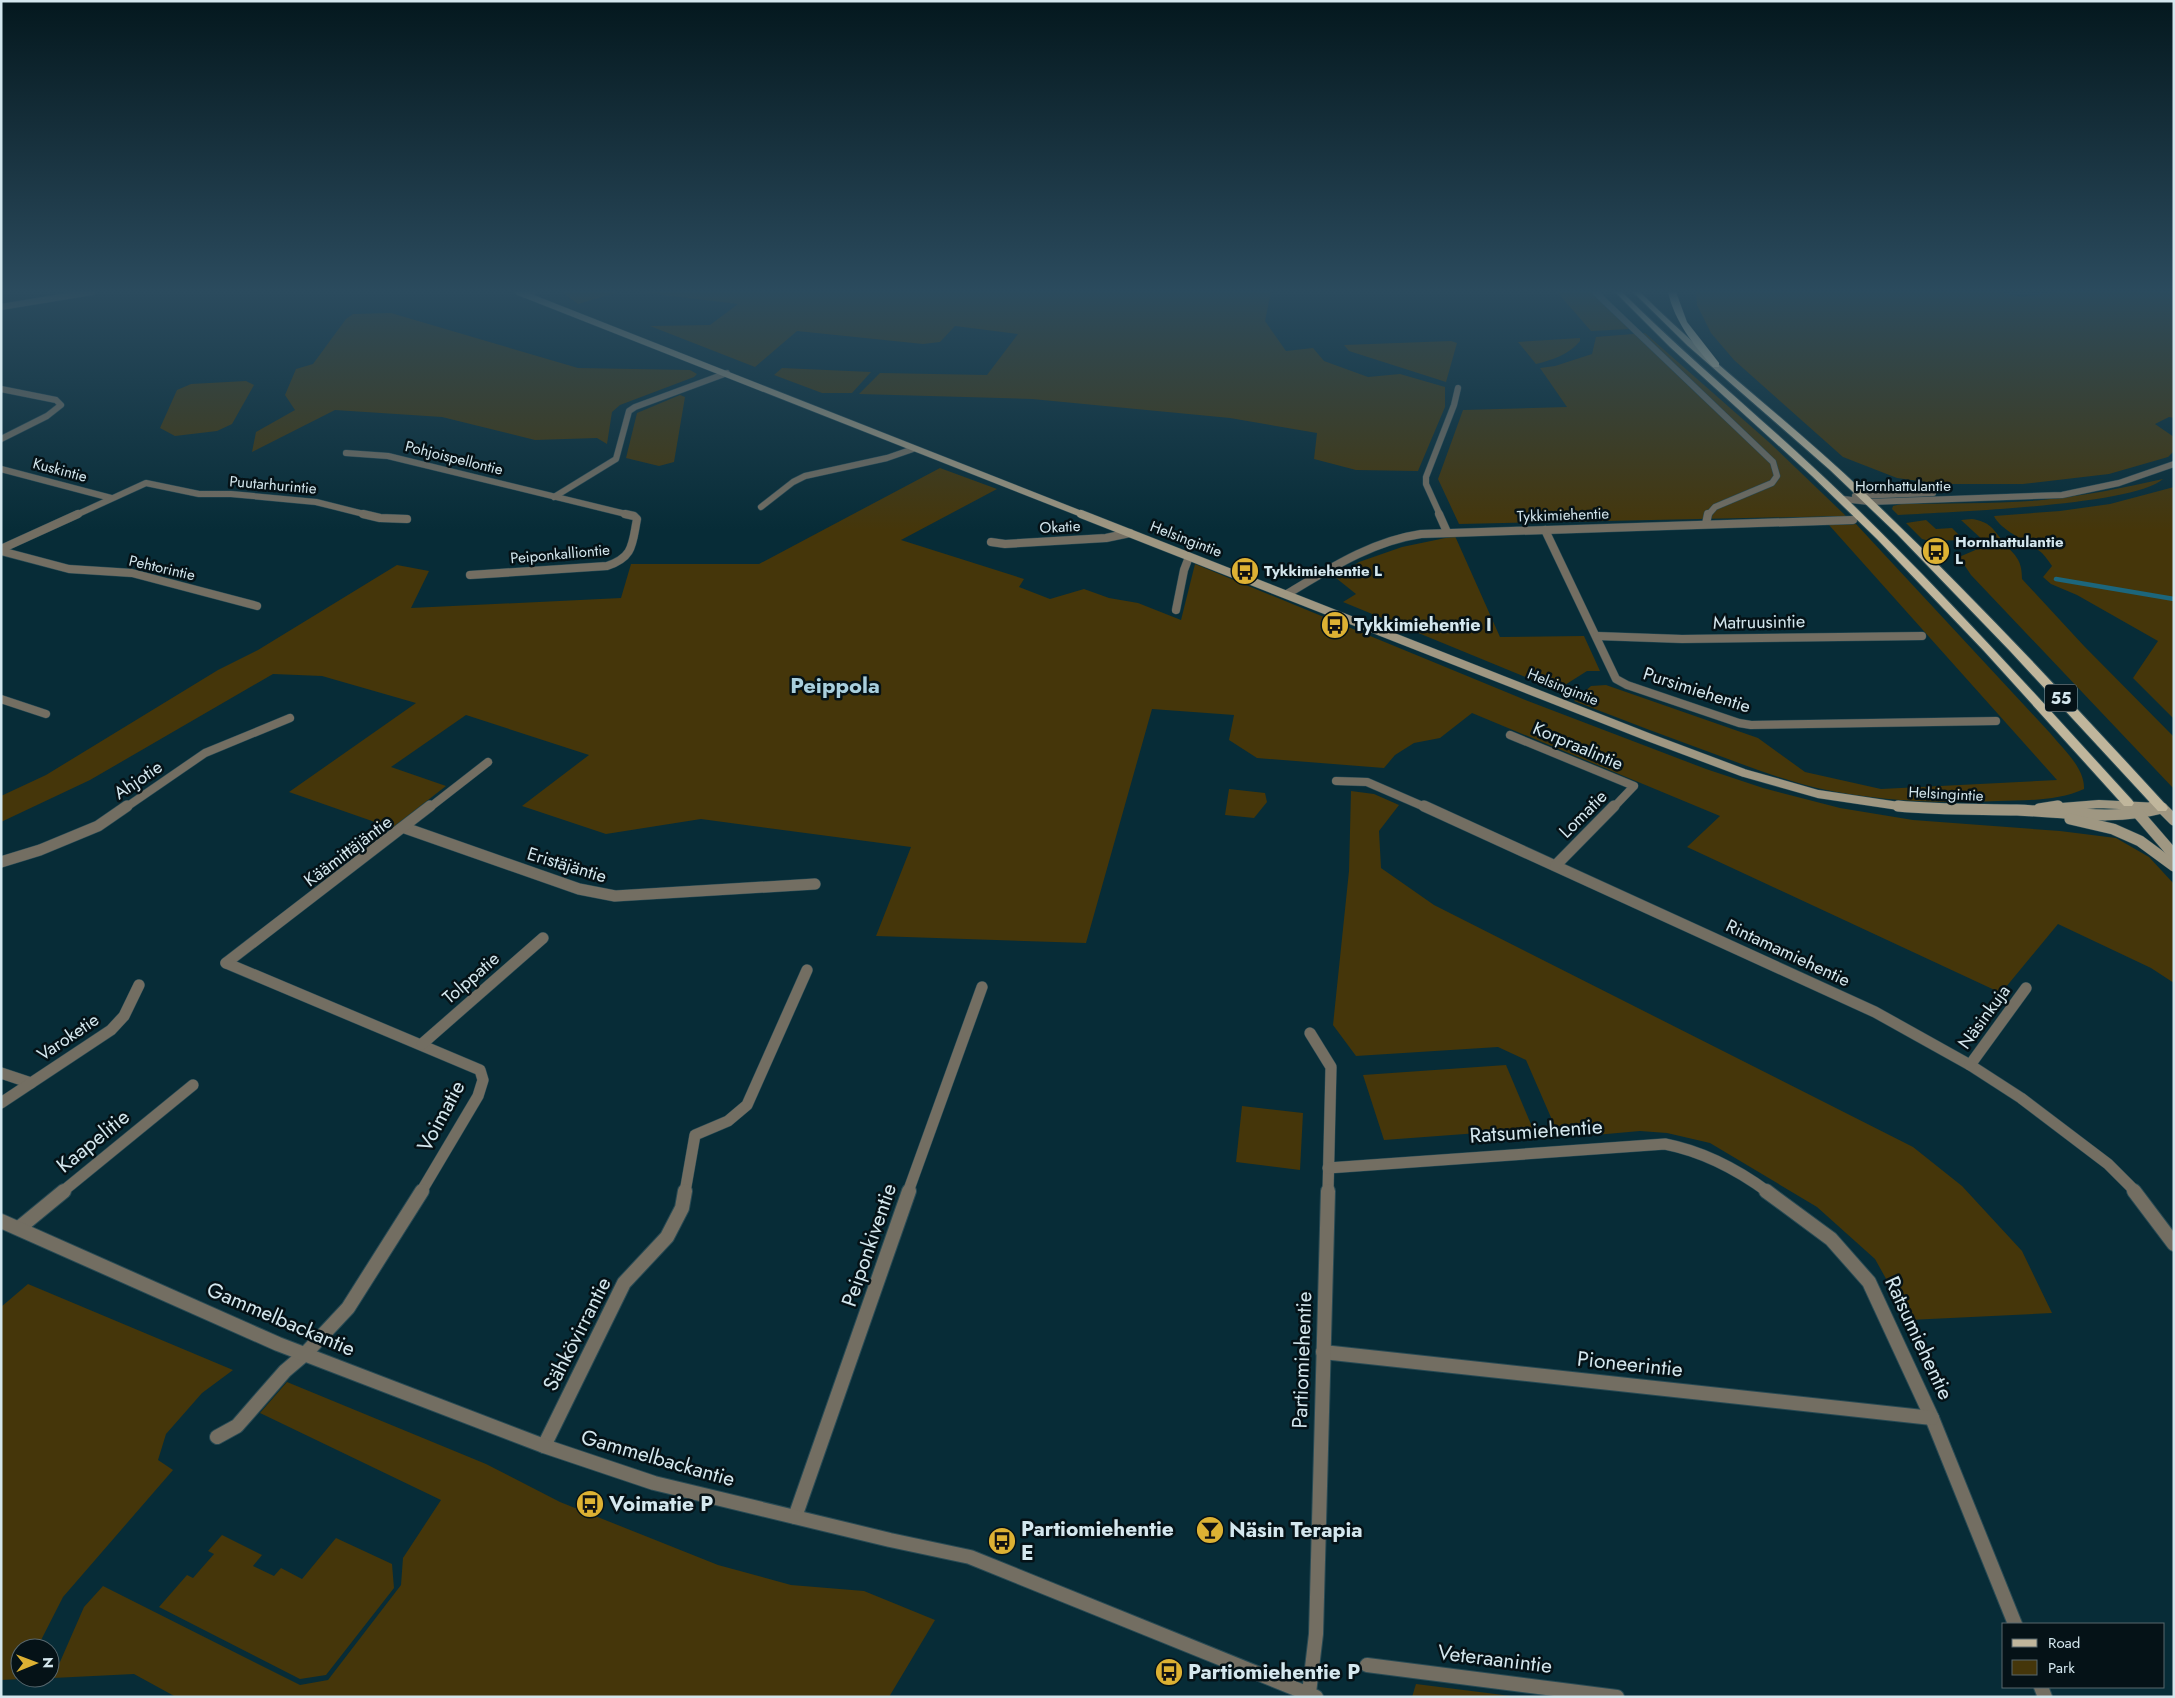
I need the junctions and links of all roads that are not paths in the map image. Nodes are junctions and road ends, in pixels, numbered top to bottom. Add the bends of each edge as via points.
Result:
1 (719, 371) edge
2 (1678, 371) edge
3 (1702, 371) edge
4 (1723, 371) edge
5 (726, 374) junction
6 (1458, 388) dead end
7 (1, 389) edge
8 (1, 439) edge
9 (913, 449) junction
10 (346, 453) dead end
11 (2174, 464) edge
12 (1, 469) edge
13 (2118, 482) junction
14 (554, 497) junction
15 (111, 498) junction
16 (1865, 498) junction
17 (1843, 499) junction
18 (761, 507) dead end
19 (407, 519) dead end
20 (1853, 520) dead end
21 (1706, 524) junction
22 (1545, 530) junction
23 (1447, 532) junction
24 (1130, 533) junction
25 (991, 542) dead end
26 (1, 550) edge
27 (1189, 557) junction
28 (470, 574) dead end
29 (1287, 594) junction
30 (257, 606) dead end
31 (1176, 610) dead end
32 (1597, 636) junction
33 (1922, 636) dead end
34 (1, 699) edge
35 (46, 714) dead end
36 (290, 718) dead end
37 (1996, 721) dead end
38 (1510, 735) dead end
39 (488, 762) dead end
40 (1336, 781) dead end
41 (1634, 786) joint
42 (2128, 803) junction
43 (2162, 808) junction
44 (2026, 811) junction
45 (2058, 815) junction
46 (2139, 815) junction
47 (2174, 820) edge
48 (406, 828) junction
49 (2174, 854) edge
50 (1, 862) edge
51 (1556, 865) junction
52 (2174, 866) edge
53 (815, 884) dead end
54 (543, 938) dead end
55 (226, 964) joint
56 (807, 970) dead end
57 (139, 985) dead end
58 (982, 987) dead end
59 (2026, 988) dead end
60 (1310, 1033) dead end
61 (422, 1044) junction
62 (1970, 1066) junction
63 (1, 1073) edge
64 (31, 1083) junction
65 (193, 1085) dead end
66 (1, 1103) edge
67 (1328, 1168) junction
68 (1, 1220) edge
69 (19, 1228) junction
70 (2174, 1244) edge
71 (1323, 1352) junction
72 (305, 1354) junction
73 (1932, 1418) junction
74 (217, 1437) dead end
75 (544, 1446) junction
76 (796, 1517) junction
77 (2015, 1623) edge
78 (1367, 1665) dead end
79 (1312, 1695) edge
80 (1617, 1697) edge

1 - 5 main road, Helsingintie
2 - 21 street via 1772,462 1777,476 1772,483 1715,507 1708,513
3 - 17 main road, 55
4 - 16 main road, 55
5 - 9 main road, Helsingintie
5 - 14 street via 629,411 616,459
6 - 23 street via 1426,477
7 - 8 street via 62,404 48,416
9 - 18 street via 888,458 805,476 792,482
9 - 24 main road, Helsingintie
10 - 14 street, Pohjoispellontie via 388,456
11 - 13 street, Hornhattulantie
12 - 15 street, Kuskintie
13 - 16 street, Hornhattulantie via 2049,490
13 - 16 street, Hornhattulantie via 2062,495
14 - 28 street, Peiponkalliontie via 634,516 637,519 629,556 607,566
15 - 19 street, Puutarhurintie via 136,486 154,484 199,494 316,502 380,518
15 - 26 street
16 - 17 street, Hornhattulantie
16 - 17 street, Hornhattulantie
16 - 43 main road, 55 via 2013,647
17 - 42 main road, 55 via 2015,678
20 - 21 street, Tykkimiehentie
21 - 22 street, Tykkimiehentie
22 - 23 street, Tykkimiehentie
22 - 32 street, Pursimiehentie
23 - 29 street, Tykkimiehentie via 1406,537 1381,545 1356,555
24 - 25 street, Okatie via 1106,538
24 - 27 main road, Helsingintie
26 - 30 street, Pehtorintie via 69,569 132,572
27 - 29 main road, Helsingintie
27 - 31 street
29 - 44 main road, Helsingintie via 1648,737 1796,788 1840,799 1892,806
32 - 33 street, Matruusintie via 1682,639
32 - 37 street, Pursimiehentie via 1616,679 1738,723 1768,726
34 - 35 street
36 - 50 street, Ahjotie via 206,753 98,826
38 - 41 street, Korpraalintie
39 - 48 street, Käämittäjäntie
40 - 51 street, Rintamamiehentie via 1368,782
41 - 51 street, Lomatie
42 - 43 main road, Helsingintie
42 - 44 main road, Helsingintie via 2076,803
42 - 46 main road
43 - 46 main road, Helsingintie
43 - 47 main road
44 - 45 main road, Helsingintie
45 - 46 main road, Helsingintie
45 - 52 main road, Helsingintie via 2113,829 2140,842
46 - 49 main road
48 - 53 street, Eristäjäntie via 579,889 616,896
48 - 55 street, Käämittäjäntie
51 - 62 street, Rintamamiehentie via 1875,1012
54 - 61 street, Tolppatie
55 - 61 street, Voimatie
56 - 75 street, Sähkövirrantie via 747,1105 728,1121 695,1135 682,1208 668,1237 624,1282
57 - 64 street, Varoketie via 124,1016 111,1030
58 - 76 street, Peiponkiventie
59 - 62 street, Näsinkuja
60 - 67 street, Partiomiehentie via 1331,1067
61 - 72 street, Voimatie via 480,1070 483,1080 478,1096 348,1308
62 - 70 street, Rintamamiehentie via 2021,1098 2108,1164 2142,1199
63 - 64 street
64 - 66 street, Varoketie
65 - 69 street, Kaapelitie
67 - 71 street, Partiomiehentie
67 - 73 street, Ratsumiehentie via 1665,1144 1685,1148 1724,1165 1762,1188 1831,1239 1869,1282
68 - 69 street, Gammelbackantie
69 - 72 street, Gammelbackantie
71 - 73 street, Pioneerintie
71 - 79 street, Partiomiehentie
72 - 74 street, Voimatie via 237,1426
72 - 75 street, Gammelbackantie
73 - 77 street, Ratsumiehentie
75 - 76 street, Gammelbackantie via 654,1483
76 - 79 street, Gammelbackantie via 970,1557
78 - 80 street, Veteraanintie

